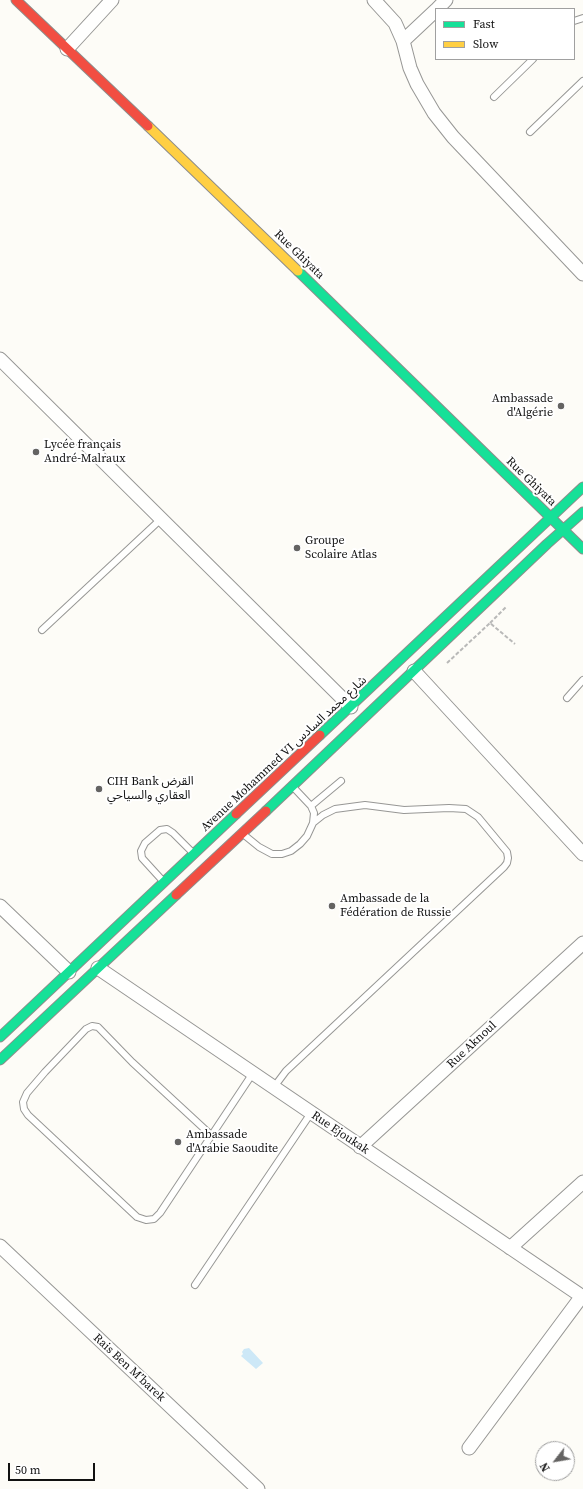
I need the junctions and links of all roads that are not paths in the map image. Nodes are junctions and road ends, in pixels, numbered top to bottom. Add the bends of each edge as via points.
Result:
1 (16, 0) edge
2 (112, 0) edge
3 (374, 0) edge
4 (446, 0) edge
5 (437, 8) edge
6 (435, 10) edge
7 (403, 41) junction
8 (67, 48) junction
9 (532, 60) edge
10 (583, 81) edge
11 (494, 97) dead end
12 (530, 132) dead end
13 (583, 274) edge
14 (0, 359) edge
15 (583, 487) edge
16 (583, 512) edge
17 (551, 518) junction
18 (161, 519) junction
19 (563, 530) junction
20 (583, 549) edge
21 (42, 630) dead end
22 (414, 671) junction
23 (583, 680) edge
24 (567, 698) dead end
25 (351, 707) junction
26 (341, 781) dead end
27 (292, 786) junction
28 (311, 806) junction
29 (313, 823) junction
30 (242, 833) junction
31 (195, 854) junction
32 (583, 854) edge
33 (164, 882) junction
34 (0, 906) edge
35 (583, 943) edge
36 (98, 968) junction
37 (69, 972) junction
38 (0, 1037) edge
39 (0, 1060) edge
40 (253, 1073) junction
41 (273, 1087) junction
42 (311, 1113) junction
43 (211, 1135) junction
44 (360, 1147) junction
45 (583, 1182) edge
46 (0, 1246) edge
47 (510, 1248) junction
48 (195, 1285) dead end
49 (582, 1297) edge
50 (469, 1448) dead end
51 (258, 1489) edge

1 - 8 main road, Rue Ghiyata
2 - 8 street
3 - 7 street via 395,23
4 - 5 street
6 - 7 street
7 - 13 street via 417,84 443,125
8 - 17 main road, Rue Ghiyata
9 - 11 lane
10 - 12 lane
14 - 18 street
15 - 17 main road, Avenue Mohammed VI شارع محمد السادس
16 - 19 main road
17 - 19 main road, Rue Ghiyata
17 - 25 main road, Avenue Mohammed VI شارع محمد السادس
18 - 21 lane
18 - 25 street
19 - 20 main road, Rue Ghiyata
19 - 22 main road
22 - 27 main road
22 - 32 street
23 - 24 lane
25 - 31 main road, Avenue Mohammed VI شارع محمد السادس
26 - 28 lane
27 - 28 lane
27 - 30 main road
28 - 29 lane via 314,813
29 - 30 lane via 300,844 282,854 272,854
29 - 41 lane via 335,809 365,805 404,810 466,810 478,816 508,858 504,867 286,1071
30 - 36 main road
31 - 33 main road, Avenue Mohammed VI شارع محمد السادس
31 - 33 lane via 173,833 167,829 160,830 142,848 142,858
33 - 37 main road, Avenue Mohammed VI شارع محمد السادس
34 - 37 street
35 - 44 street, Rue Aknoul
36 - 39 main road
36 - 40 street, Rue Ejoukak
37 - 38 main road, Avenue Mohammed VI شارع محمد السادس
40 - 41 street, Rue Ejoukak
40 - 43 lane
41 - 42 street, Rue Ejoukak
42 - 44 street, Rue Ejoukak
42 - 48 lane
43 - 43 lane via 160,1213 154,1219 146,1220 137,1216 28,1115 23,1102 45,1072 86,1029 92,1026 98,1028
44 - 47 street, Rue Ejoukak
45 - 47 street
46 - 51 street, Rais Ben M’barek
47 - 49 street, Rue Ejoukak
49 - 50 street

